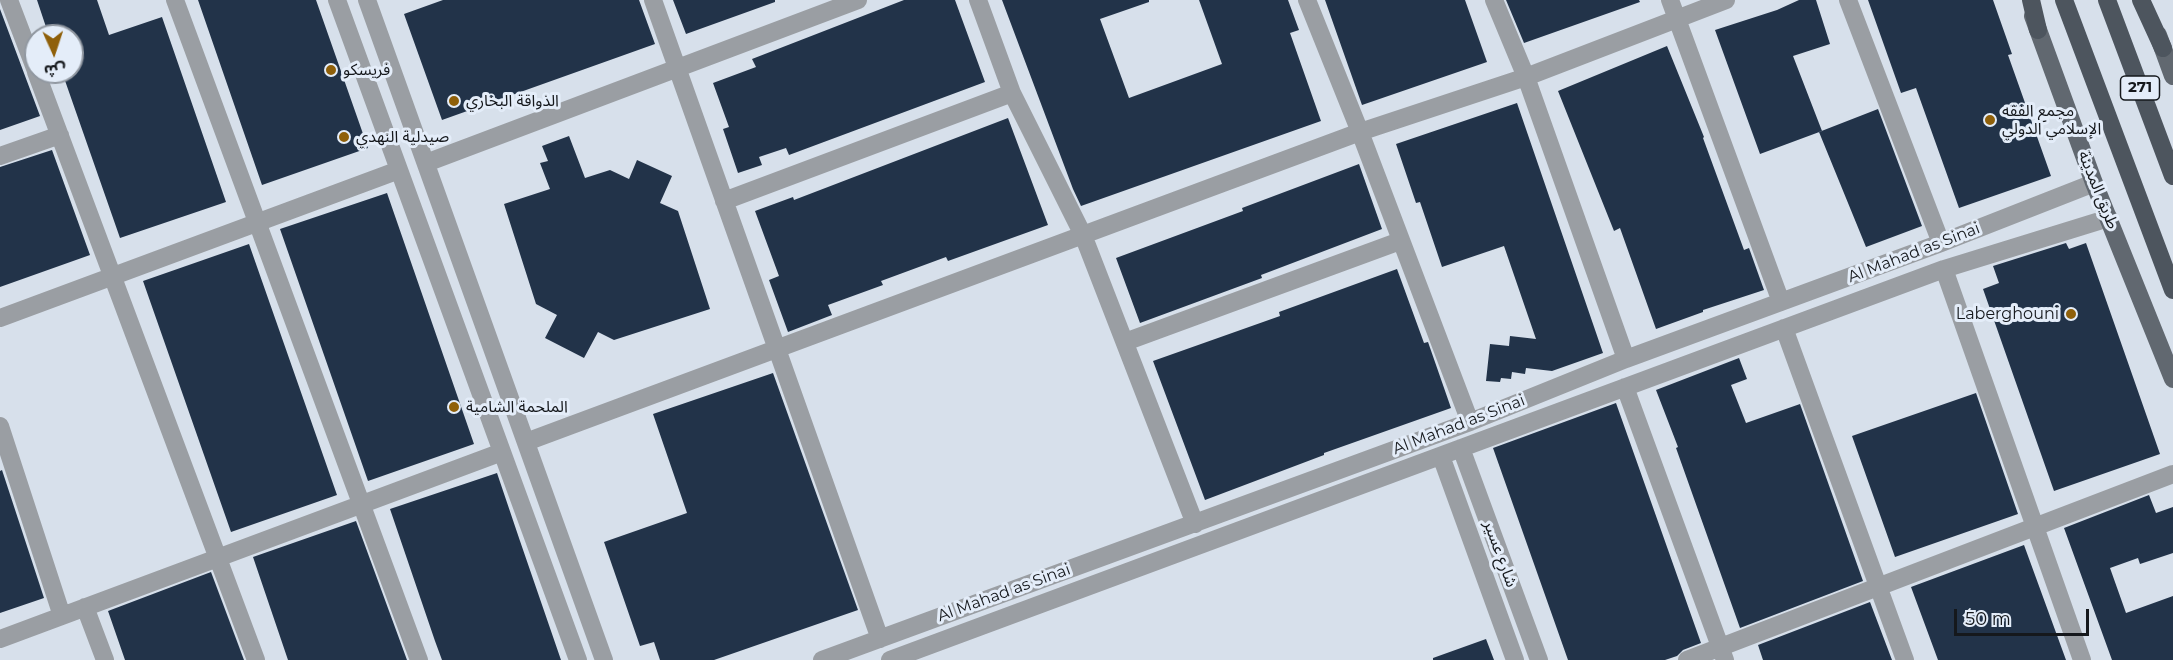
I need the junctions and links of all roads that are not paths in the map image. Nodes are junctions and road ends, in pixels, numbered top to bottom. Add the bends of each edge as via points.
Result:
1 (9, 0) edge
2 (175, 0) edge
3 (337, 0) edge
4 (367, 0) edge
5 (653, 0) edge
6 (858, 0) edge
7 (978, 0) edge
8 (1307, 0) edge
9 (1494, 0) edge
10 (1670, 0) edge
11 (1726, 0) edge
12 (1848, 0) edge
13 (2029, 0) edge
14 (2064, 0) edge
15 (2107, 0) edge
16 (2143, 0) edge
17 (815, 8) edge
18 (1678, 19) junction
19 (2038, 30) joint
20 (24, 39) edge
21 (2163, 48) joint
22 (677, 68) junction
23 (2173, 76) edge
24 (1526, 77) junction
25 (41, 84) edge
26 (1012, 93) junction
27 (1360, 132) junction
28 (60, 135) junction
29 (0, 156) edge
30 (426, 163) junction
31 (399, 171) junction
32 (2173, 176) edge
33 (2094, 183) junction
34 (724, 201) junction
35 (2109, 218) junction
36 (257, 223) junction
37 (1083, 235) junction
38 (1400, 241) junction
39 (1941, 243) junction
40 (1944, 269) junction
41 (113, 276) junction
42 (2173, 290) edge
43 (1780, 302) junction
44 (0, 318) edge
45 (1784, 328) junction
46 (1125, 342) junction
47 (777, 349) junction
48 (1626, 359) junction
49 (2173, 379) edge
50 (1625, 387) junction
51 (1470, 422) junction
52 (0, 426) edge
53 (526, 442) junction
54 (1461, 448) junction
55 (502, 452) junction
56 (1441, 456) junction
57 (2173, 474) edge
58 (362, 504) junction
59 (1195, 524) junction
60 (2035, 527) junction
61 (218, 558) junction
62 (1878, 587) junction
63 (85, 607) junction
64 (62, 616) junction
65 (0, 639) edge
66 (880, 639) junction
67 (1723, 654) edge
68 (105, 660) edge
69 (256, 660) edge
70 (419, 660) edge
71 (578, 660) edge
72 (604, 660) edge
73 (822, 660) edge
74 (890, 660) edge
75 (1515, 660) edge
76 (1539, 660) edge
77 (1687, 660) edge
78 (1905, 660) edge
79 (2082, 660) edge

1 - 20 street
2 - 36 street
3 - 31 street
4 - 30 street
5 - 22 street
6 - 17 street
7 - 26 street
8 - 27 street
9 - 24 street
10 - 18 street
11 - 18 street
12 - 39 street
13 - 19 highway
14 - 42 highway, 271
15 - 32 highway, 271
16 - 21 highway
17 - 22 street
18 - 24 street
18 - 43 street
19 - 33 main road, طريق المدينة
21 - 23 main road
22 - 30 street
22 - 34 street
24 - 27 street
24 - 48 street
25 - 28 street
26 - 34 street
26 - 37 street
27 - 37 street
27 - 38 street
28 - 29 street
28 - 41 street
30 - 53 street
31 - 36 street
31 - 55 street
33 - 35 main road, طريق المدينة
33 - 39 street, Al Mahad as Sinai
34 - 47 street
35 - 40 street, Al Mahad as Sinai
35 - 49 main road, طريق المدينة
36 - 41 street
36 - 58 street
37 - 46 street
37 - 47 street
38 - 46 street
38 - 51 street
39 - 43 street, Al Mahad as Sinai
40 - 45 street, Al Mahad as Sinai
40 - 60 street
41 - 44 street
41 - 61 street
43 - 48 street, Al Mahad as Sinai
45 - 50 street, Al Mahad as Sinai
45 - 62 street
46 - 59 street
47 - 53 street
47 - 66 street
48 - 51 street, Al Mahad as Sinai
50 - 54 street, Al Mahad as Sinai
50 - 67 street
51 - 59 street, Al Mahad as Sinai
52 - 64 street
53 - 72 street
54 - 56 street, Al Mahad as Sinai
54 - 76 street, شارع عسير
55 - 58 street
55 - 71 street
56 - 74 street, Al Mahad as Sinai
56 - 75 street, شارع عسير
57 - 60 street
58 - 61 street
58 - 70 street
59 - 66 street, Al Mahad as Sinai
60 - 62 street
60 - 79 street
61 - 63 street
61 - 69 street
62 - 67 street
62 - 78 street
63 - 64 street
63 - 68 street
64 - 65 street
66 - 73 street, Al Mahad as Sinai
67 - 77 street

